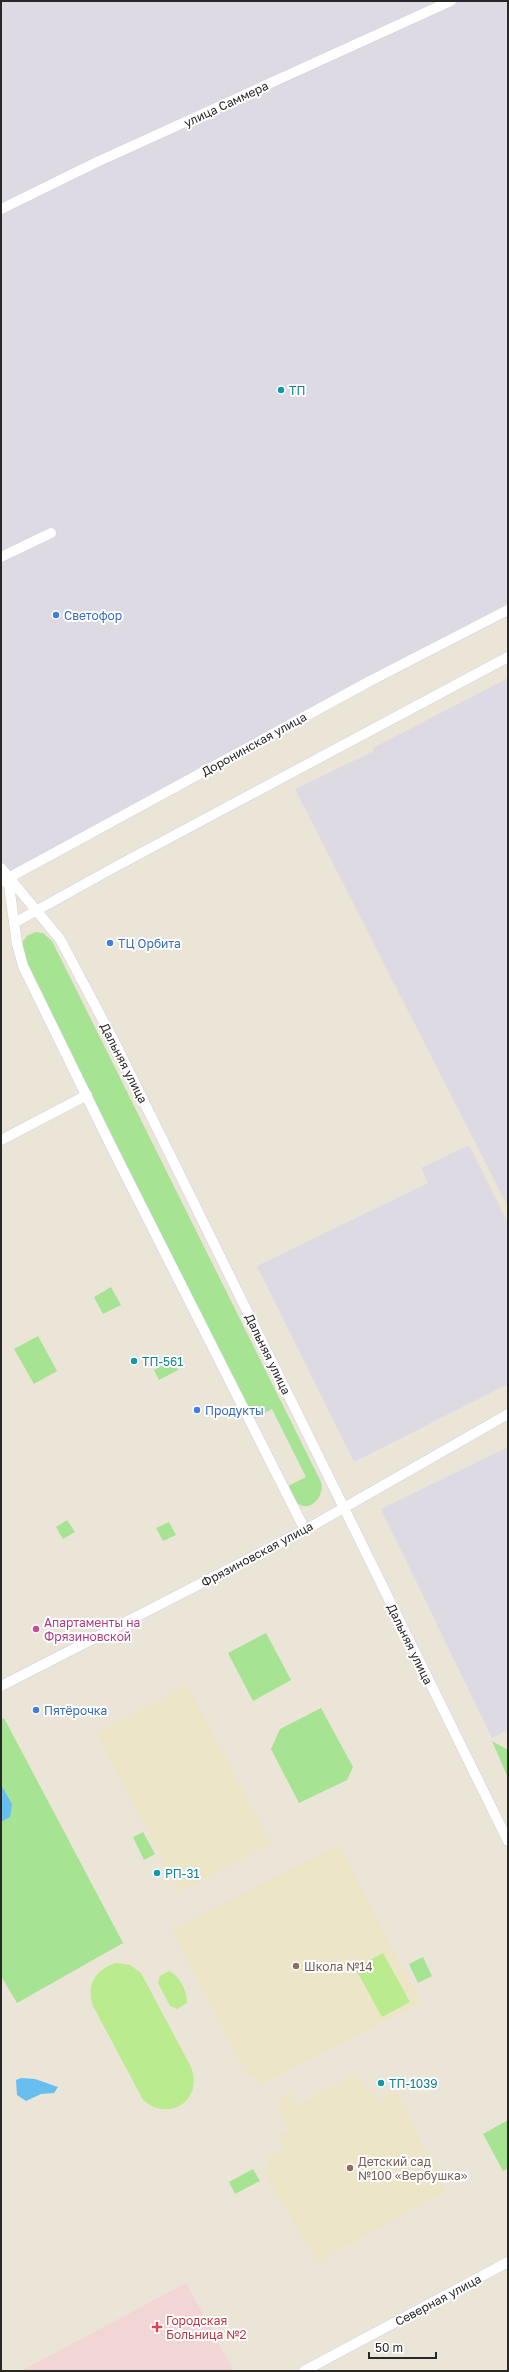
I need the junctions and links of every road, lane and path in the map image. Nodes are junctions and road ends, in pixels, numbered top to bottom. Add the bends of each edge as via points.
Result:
1 (451, 1) edge
2 (1, 209) edge
3 (51, 533) dead end
4 (1, 557) edge
5 (508, 610) edge
6 (508, 657) edge
7 (1, 868) edge
8 (5, 880) edge
9 (37, 910) junction
10 (14, 923) junction
11 (86, 1095) junction
12 (1, 1140) edge
13 (508, 1414) edge
14 (343, 1507) junction
15 (305, 1530) junction
16 (1, 1686) edge
17 (508, 1841) edge
18 (508, 2262) edge
19 (304, 2371) edge

1 - 2 street, улица Саммера via 97,162
3 - 4 street
5 - 8 street, Доронинская улица via 370,681
6 - 9 street
7 - 8 street, Дальняя улица
8 - 9 street, Дальняя улица
8 - 10 street, Дальняя улица
9 - 10 street
9 - 14 street, Дальняя улица via 60,939 116,1045
10 - 11 street, Дальняя улица via 18,954 23,966
11 - 12 street
11 - 15 street, Дальняя улица
13 - 14 street, Фрязиновская улица
14 - 15 street, Фрязиновская улица
14 - 17 street, Дальняя улица
15 - 16 street, Фрязиновская улица
18 - 19 street, Северная улица

